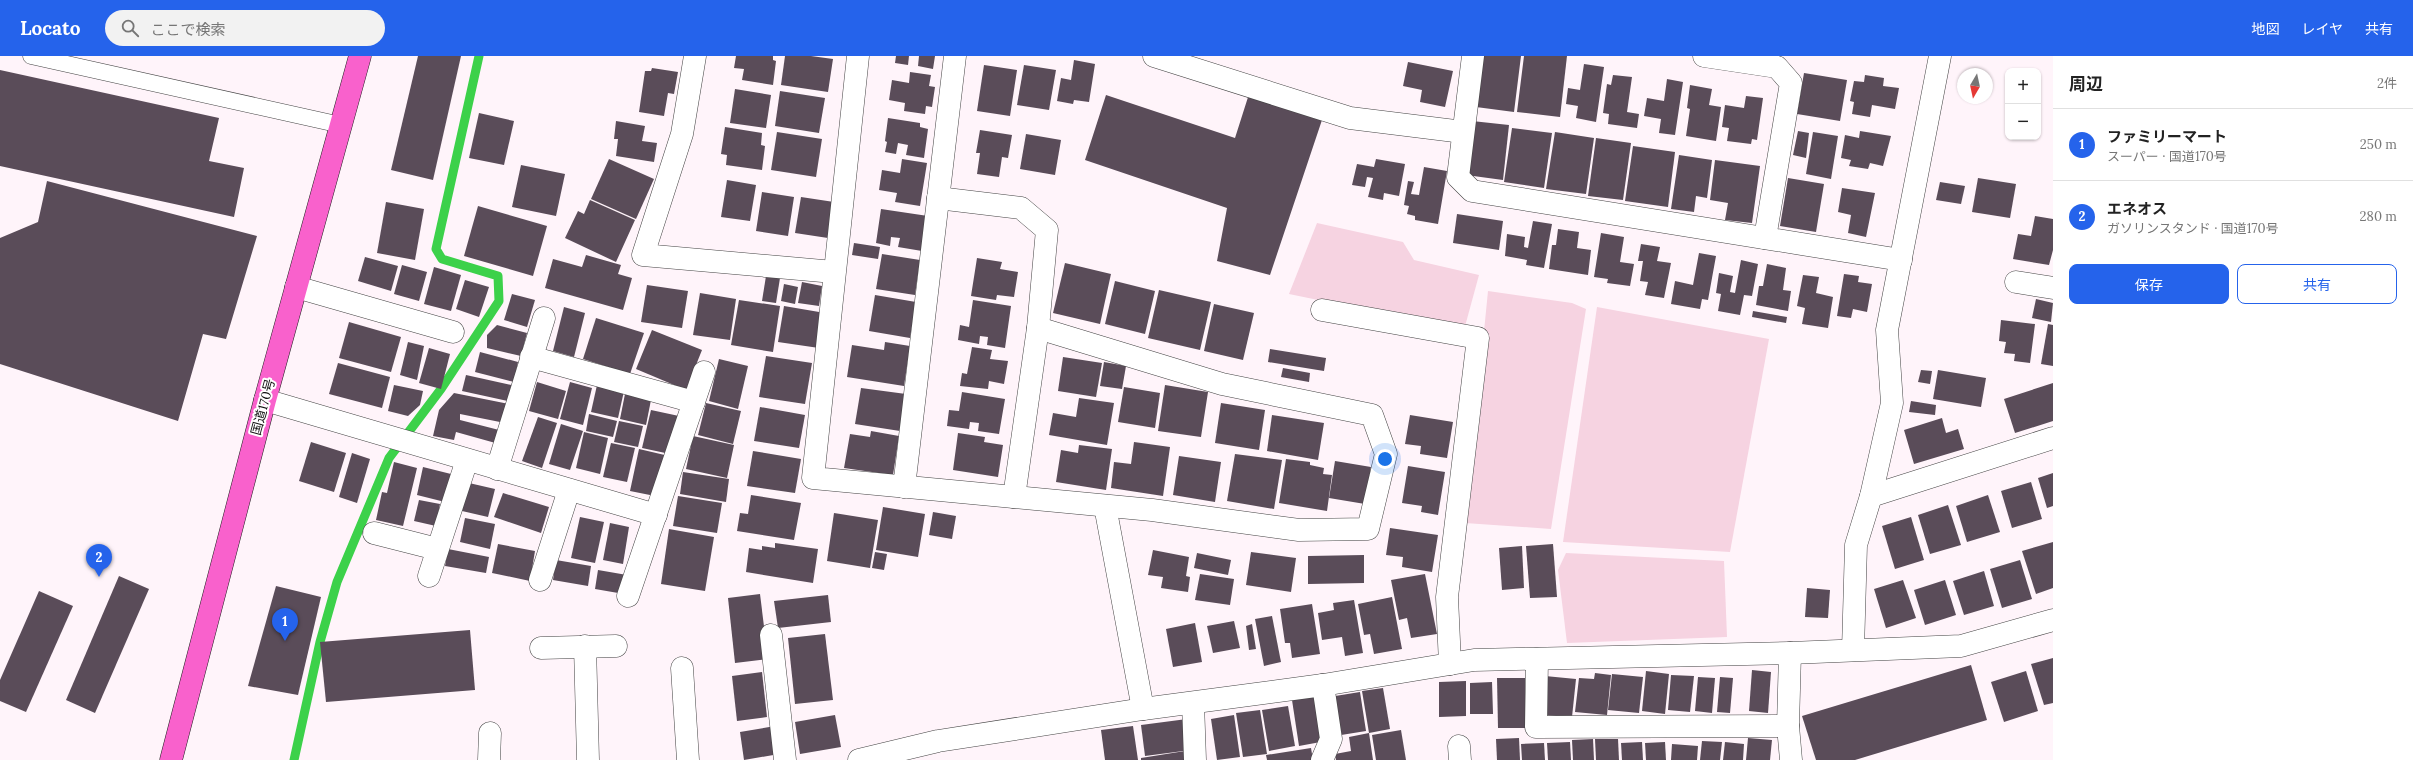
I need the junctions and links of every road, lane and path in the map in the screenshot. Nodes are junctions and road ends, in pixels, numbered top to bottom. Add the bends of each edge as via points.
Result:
1 (31, 56) edge
2 (360, 56) edge
3 (695, 56) edge
4 (858, 56) edge
5 (955, 56) edge
6 (1154, 56) edge
7 (1472, 56) edge
8 (1704, 56) edge
9 (1940, 56) edge
10 (341, 125) junction
11 (1463, 132) junction
12 (938, 198) junction
13 (1765, 238) junction
14 (1901, 260) junction
15 (834, 272) junction
16 (2016, 282) dead end
17 (296, 287) junction
18 (2053, 288) edge
19 (1322, 310) dead end
20 (544, 318) dead end
21 (1038, 328) junction
22 (453, 332) dead end
23 (532, 357) junction
24 (704, 372) dead end
25 (265, 400) junction
26 (694, 402) junction
27 (2053, 438) edge
28 (467, 460) junction
29 (497, 469) junction
30 (904, 487) junction
31 (569, 490) junction
32 (1871, 496) junction
33 (1014, 497) junction
34 (1105, 506) junction
35 (656, 515) junction
36 (374, 533) dead end
37 (437, 550) junction
38 (429, 576) dead end
39 (540, 580) dead end
40 (628, 596) dead end
41 (2053, 620) edge
42 (772, 635) dead end
43 (586, 646) junction
44 (616, 646) dead end
45 (541, 648) dead end
46 (1853, 650) junction
47 (1790, 653) junction
48 (1537, 659) junction
49 (1450, 664) junction
50 (682, 668) dead end
51 (1323, 685) junction
52 (1193, 703) junction
53 (1144, 709) junction
54 (1788, 726) junction
55 (490, 733) dead end
56 (940, 751) edge
57 (171, 760) edge
58 (489, 760) edge
59 (588, 760) edge
60 (688, 760) edge
61 (785, 760) edge
62 (859, 760) edge
63 (1195, 760) edge
64 (1322, 760) edge
65 (1791, 760) edge

1 - 10 lane
2 - 10 highway, 国道170号
3 - 15 street via 682,134 643,255
4 - 15 street
5 - 12 street
6 - 11 street via 1350,118
7 - 11 street
8 - 13 street via 1777,67 1791,83
9 - 14 street
10 - 17 highway, 国道170号
11 - 13 street via 1458,177 1472,191
12 - 21 street via 1021,208 1047,230
12 - 30 street
13 - 14 street
14 - 32 street via 1887,330 1892,403
15 - 30 street via 813,478
16 - 18 street
17 - 22 street
17 - 25 highway, 国道170号
19 - 49 street via 1478,338 1446,597
20 - 23 street
21 - 33 street
21 - 34 street via 1222,384 1372,415 1386,454 1368,529 1299,530
23 - 26 street
23 - 29 street
24 - 26 street
25 - 28 street
25 - 57 highway, 国道170号
26 - 35 street
27 - 32 street
28 - 29 street
28 - 37 street
29 - 31 street
30 - 33 street
31 - 35 street
31 - 39 street
32 - 46 street via 1856,545
33 - 34 street
34 - 53 street
35 - 40 street
36 - 37 street
37 - 38 street
41 - 46 street via 1961,646
42 - 61 street
43 - 44 street
43 - 45 street
43 - 59 street
46 - 47 street
47 - 48 street
47 - 54 street
48 - 49 street via 1474,660
48 - 54 street via 1536,727
49 - 51 street
50 - 60 street
51 - 52 street
51 - 64 street via 1331,739
52 - 53 street
52 - 63 street
53 - 56 street
54 - 65 street
55 - 58 street
56 - 62 street

